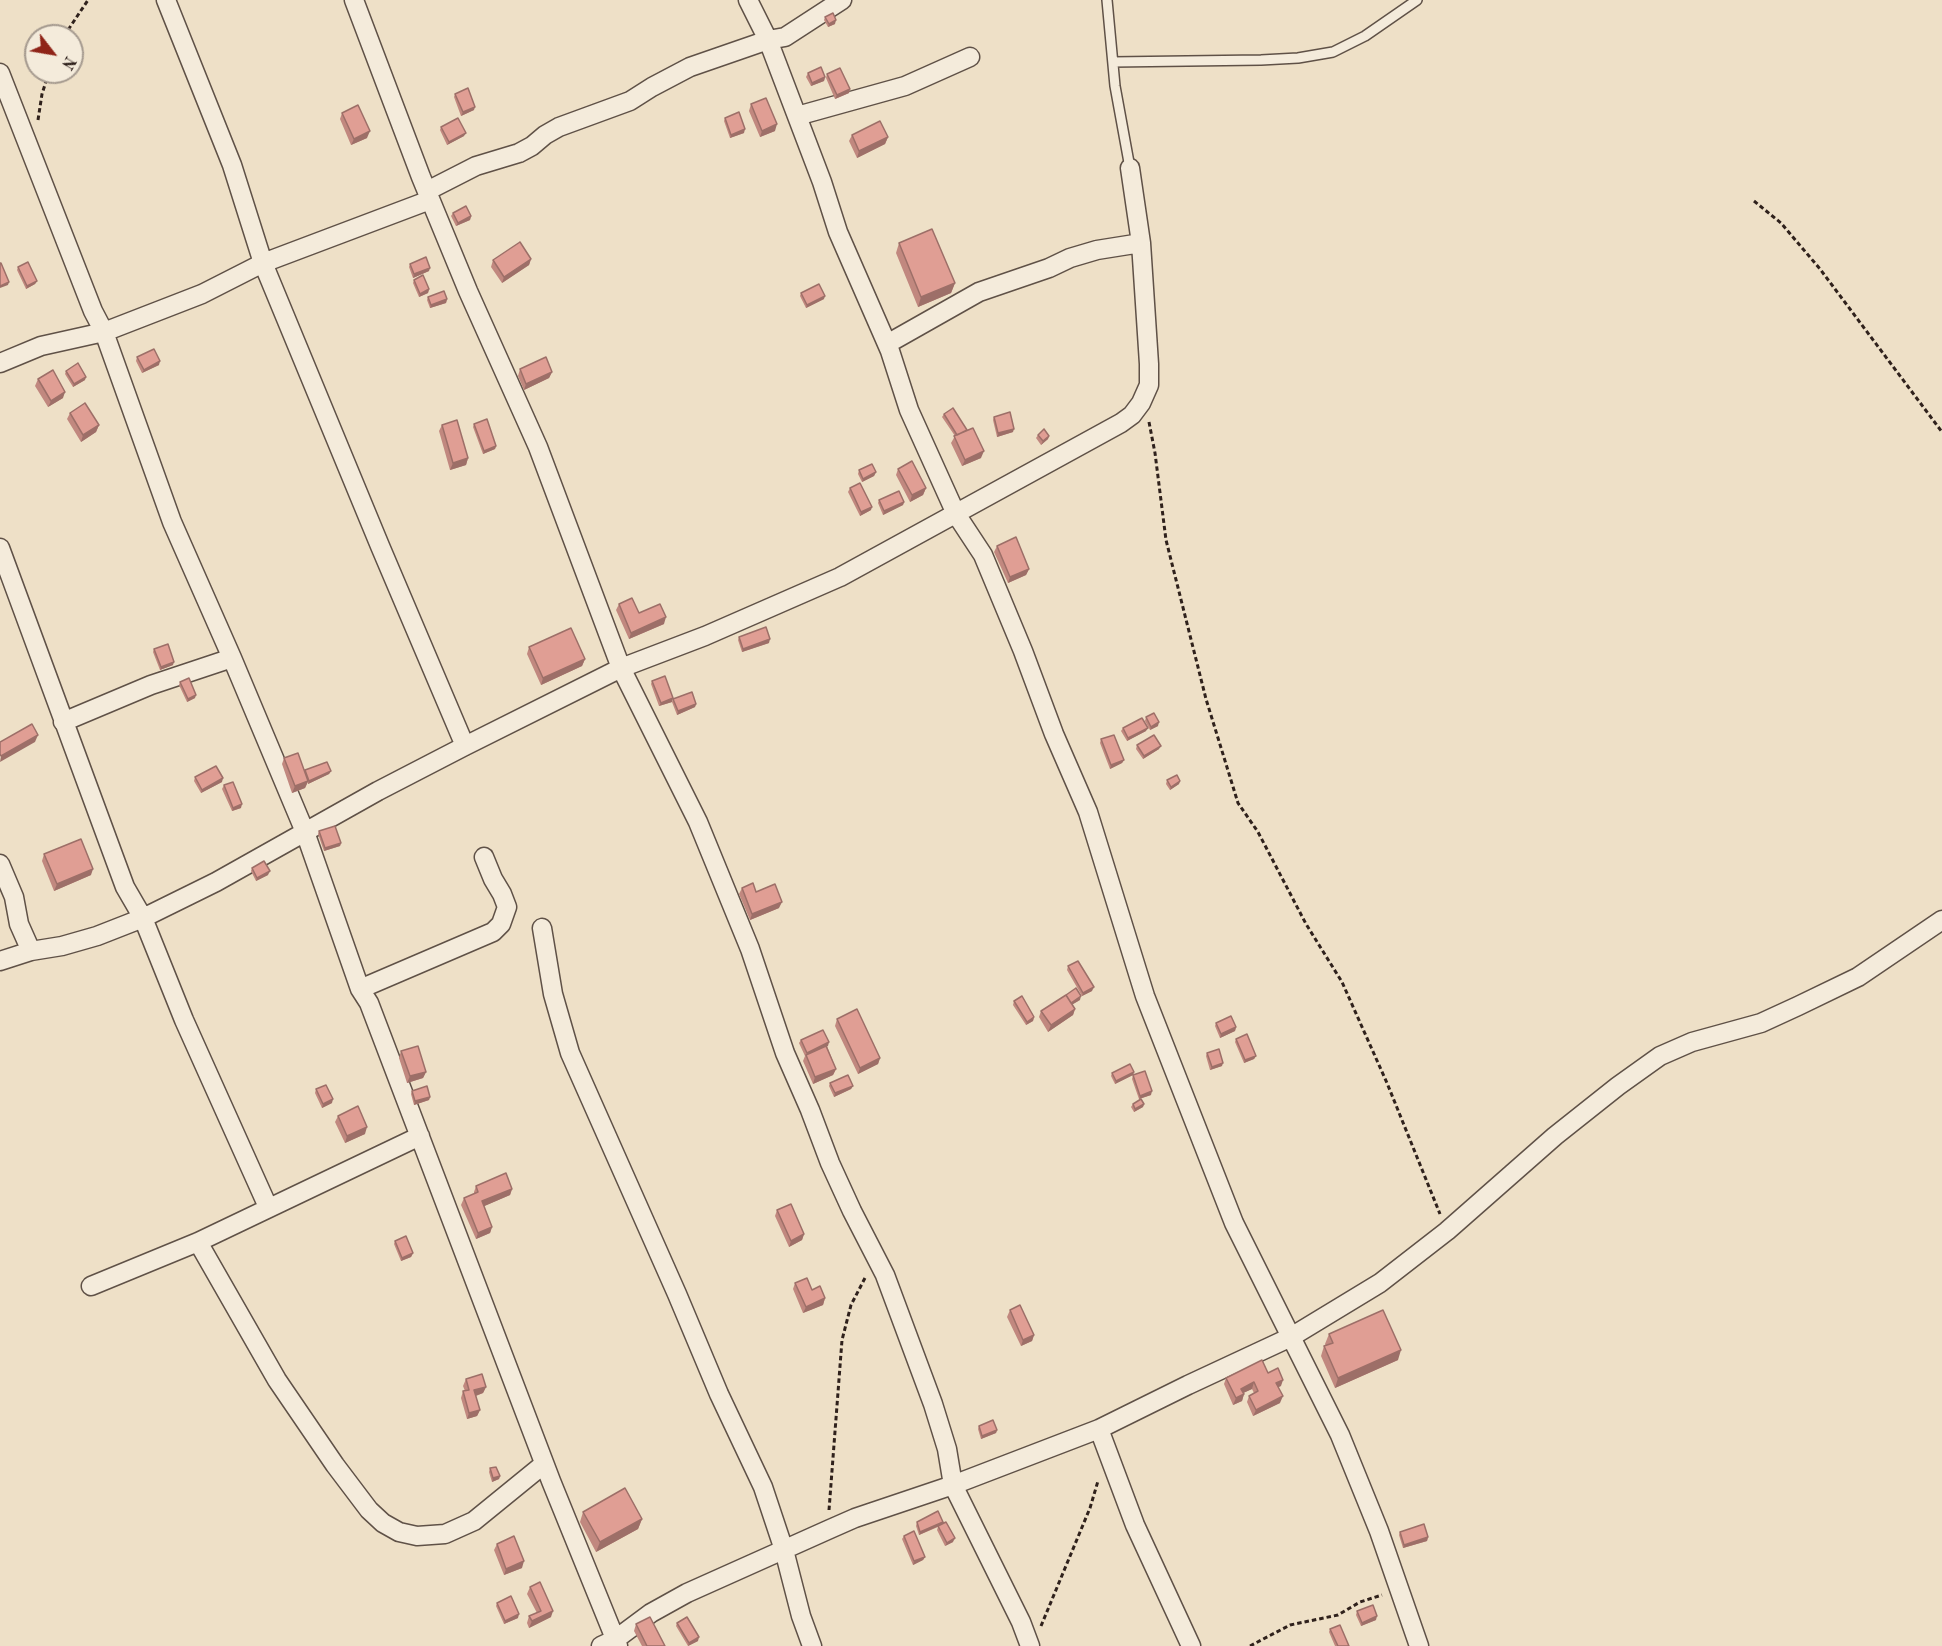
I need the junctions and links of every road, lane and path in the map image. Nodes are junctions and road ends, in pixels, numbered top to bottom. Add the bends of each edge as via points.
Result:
1 (88, 0) edge
2 (166, 0) edge
3 (354, 0) edge
4 (748, 0) edge
5 (842, 0) edge
6 (1107, 0) edge
7 (1417, 0) edge
8 (72, 24) edge
9 (768, 40) junction
10 (970, 57) dead end
11 (1113, 62) junction
12 (0, 73) edge
13 (46, 84) edge
14 (797, 116) junction
15 (30, 150) junction
16 (1130, 168) joint
17 (428, 196) junction
18 (1754, 201) dead end
19 (1141, 243) junction
20 (263, 263) junction
21 (104, 332) junction
22 (887, 344) junction
23 (0, 363) edge
24 (1141, 403) junction
25 (1942, 432) edge
26 (956, 514) junction
27 (0, 548) edge
28 (232, 658) junction
29 (621, 668) junction
30 (63, 722) junction
31 (465, 746) junction
32 (305, 832) junction
33 (484, 857) dead end
34 (0, 864) edge
35 (143, 918) junction
36 (1942, 920) edge
37 (542, 928) dead end
38 (31, 951) junction
39 (0, 961) edge
40 (360, 989) junction
41 (420, 1136) junction
42 (268, 1207) junction
43 (1447, 1231) junction
44 (198, 1242) junction
45 (877, 1260) junction
46 (92, 1286) dead end
47 (1291, 1337) junction
48 (1099, 1429) junction
49 (1107, 1451) junction
50 (544, 1464) junction
51 (953, 1485) junction
52 (830, 1529) junction
53 (784, 1550) junction
54 (1401, 1589) junction
55 (1041, 1626) dead end
56 (612, 1644) edge
57 (812, 1646) edge
58 (1030, 1646) edge
59 (1191, 1646) edge
60 (1250, 1646) edge
61 (1419, 1646) edge

1 - 8 path
2 - 20 street via 232,165
3 - 17 street
4 - 9 street
5 - 9 street via 792,34
6 - 11 lane
7 - 11 lane via 1365,36 1333,52 1298,58
9 - 14 street
9 - 17 street via 690,67 630,101 559,127 519,153 476,166
10 - 14 street via 905,86
11 - 16 lane
12 - 15 street
13 - 15 path
14 - 22 street via 838,232
15 - 21 street
16 - 19 street
17 - 20 street
17 - 29 street via 538,447
18 - 25 path via 1781,223 1820,268
19 - 22 street via 1070,258 979,292
19 - 24 street via 1149,364 1149,385
20 - 21 street via 202,294
20 - 31 street
21 - 23 street via 41,346
21 - 28 street via 172,522
22 - 26 street via 909,410
24 - 26 street via 1121,423
24 - 43 path via 1150,425 1169,552 1206,699 1238,803 1342,982
26 - 29 street via 840,577
26 - 47 street via 983,555 999,592 1088,812 1145,996 1234,1222
27 - 30 street
28 - 30 street via 151,685
28 - 32 street
29 - 31 street
29 - 45 street via 698,822 750,949 785,1053 830,1163
30 - 35 street via 125,887
31 - 32 street
32 - 35 street
32 - 40 street
33 - 40 street via 507,907 501,924 493,932
34 - 38 street
35 - 38 street via 97,936
35 - 42 street
36 - 43 street via 1858,977 1798,1006 1761,1023 1692,1042 1660,1056 1555,1136
37 - 53 street via 553,994 570,1053 719,1394 764,1487
38 - 39 street
40 - 41 street via 369,1003
41 - 42 street
41 - 50 street
42 - 44 street
43 - 47 street via 1380,1283
44 - 46 street
44 - 50 street via 277,1380 335,1465 383,1523 417,1536 445,1534 474,1521
45 - 51 street via 933,1404
45 - 52 path via 851,1305 842,1340
47 - 48 street
47 - 54 street via 1340,1436
48 - 49 street
48 - 51 street
49 - 55 path via 1090,1508
49 - 59 street via 1135,1525
50 - 56 street
51 - 52 street
51 - 58 street
52 - 53 street
53 - 56 street via 687,1593 651,1613
53 - 57 street
54 - 60 path via 1360,1602 1327,1619 1290,1625
54 - 61 street

